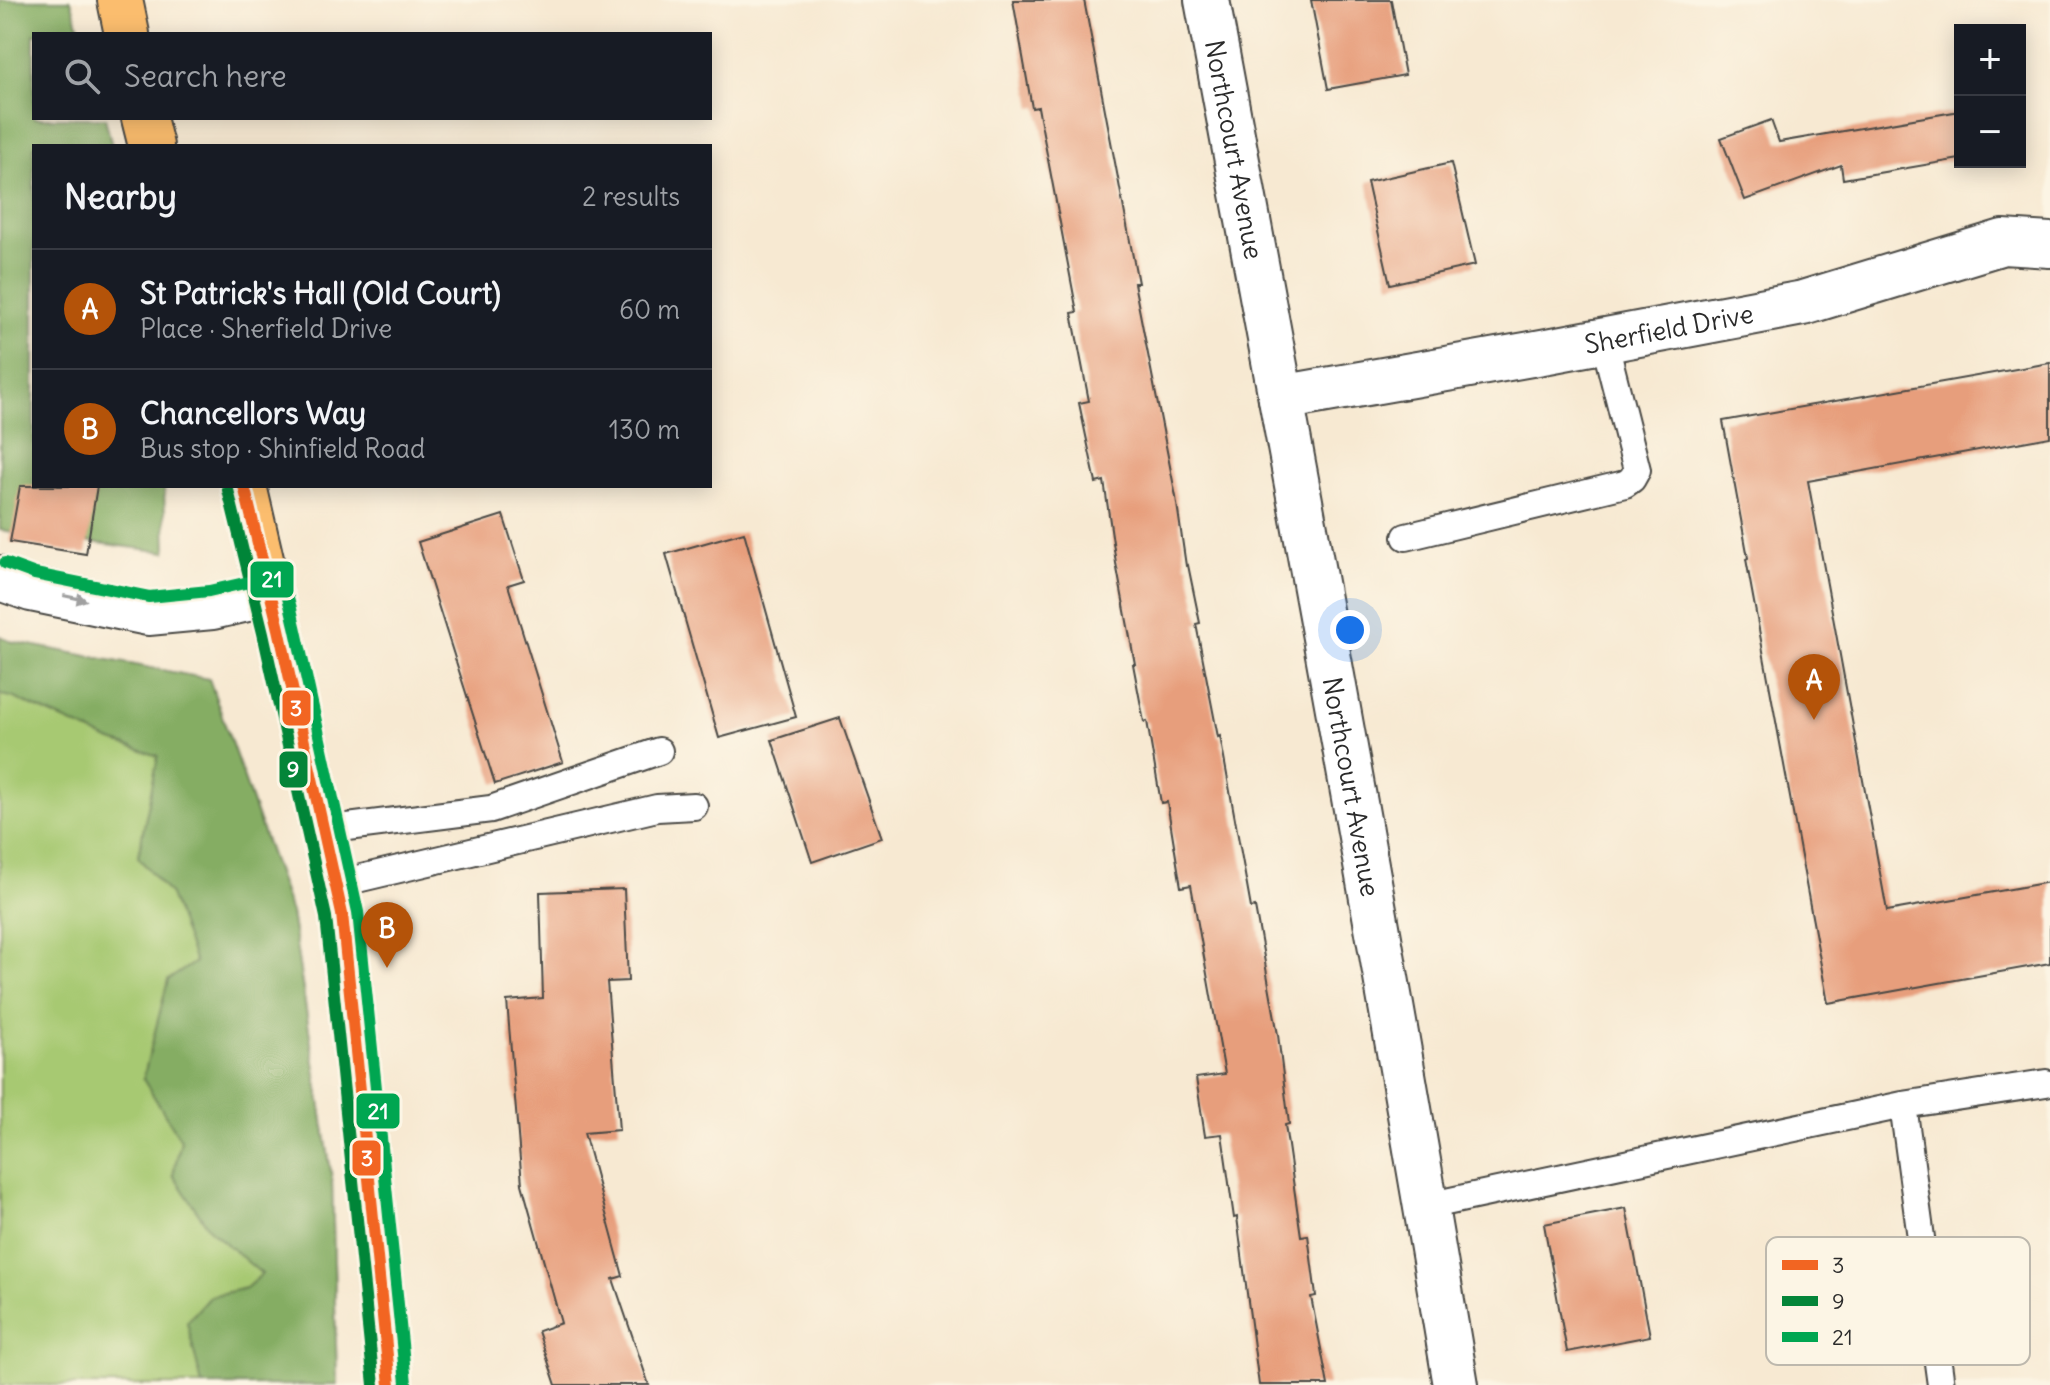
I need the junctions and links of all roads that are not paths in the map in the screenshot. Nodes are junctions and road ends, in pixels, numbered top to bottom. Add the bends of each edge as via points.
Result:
1 (120, 0) edge
2 (1207, 0) edge
3 (127, 32) edge
4 (144, 120) edge
5 (150, 144) edge
6 (2050, 245) edge
7 (1604, 340) junction
8 (1281, 398) junction
9 (244, 488) edge
10 (1406, 537) dead end
11 (0, 578) edge
12 (269, 594) junction
13 (659, 751) dead end
14 (694, 806) dead end
15 (324, 830) junction
16 (336, 884) junction
17 (2046, 1083) dead end
18 (1903, 1105) junction
19 (1427, 1206) junction
20 (1921, 1237) edge
21 (1938, 1365) edge
22 (390, 1385) edge
23 (1456, 1385) edge
24 (1941, 1385) edge

1 - 3 main road
2 - 8 street, Northcourt Avenue
4 - 5 main road
6 - 7 street, Sherfield Drive via 2003,242 1803,303
7 - 8 street, Sherfield Drive
7 - 10 lane via 1637,470 1632,479
8 - 19 street, Northcourt Avenue
9 - 12 main road
11 -> 12 street via 148,613 212,607
12 - 15 main road
13 - 15 lane via 491,809
14 - 16 lane via 657,808
15 - 16 main road
16 - 22 main road
17 - 18 lane
18 - 19 lane
18 - 20 lane
19 - 23 street, Northcourt Avenue
21 - 24 lane

